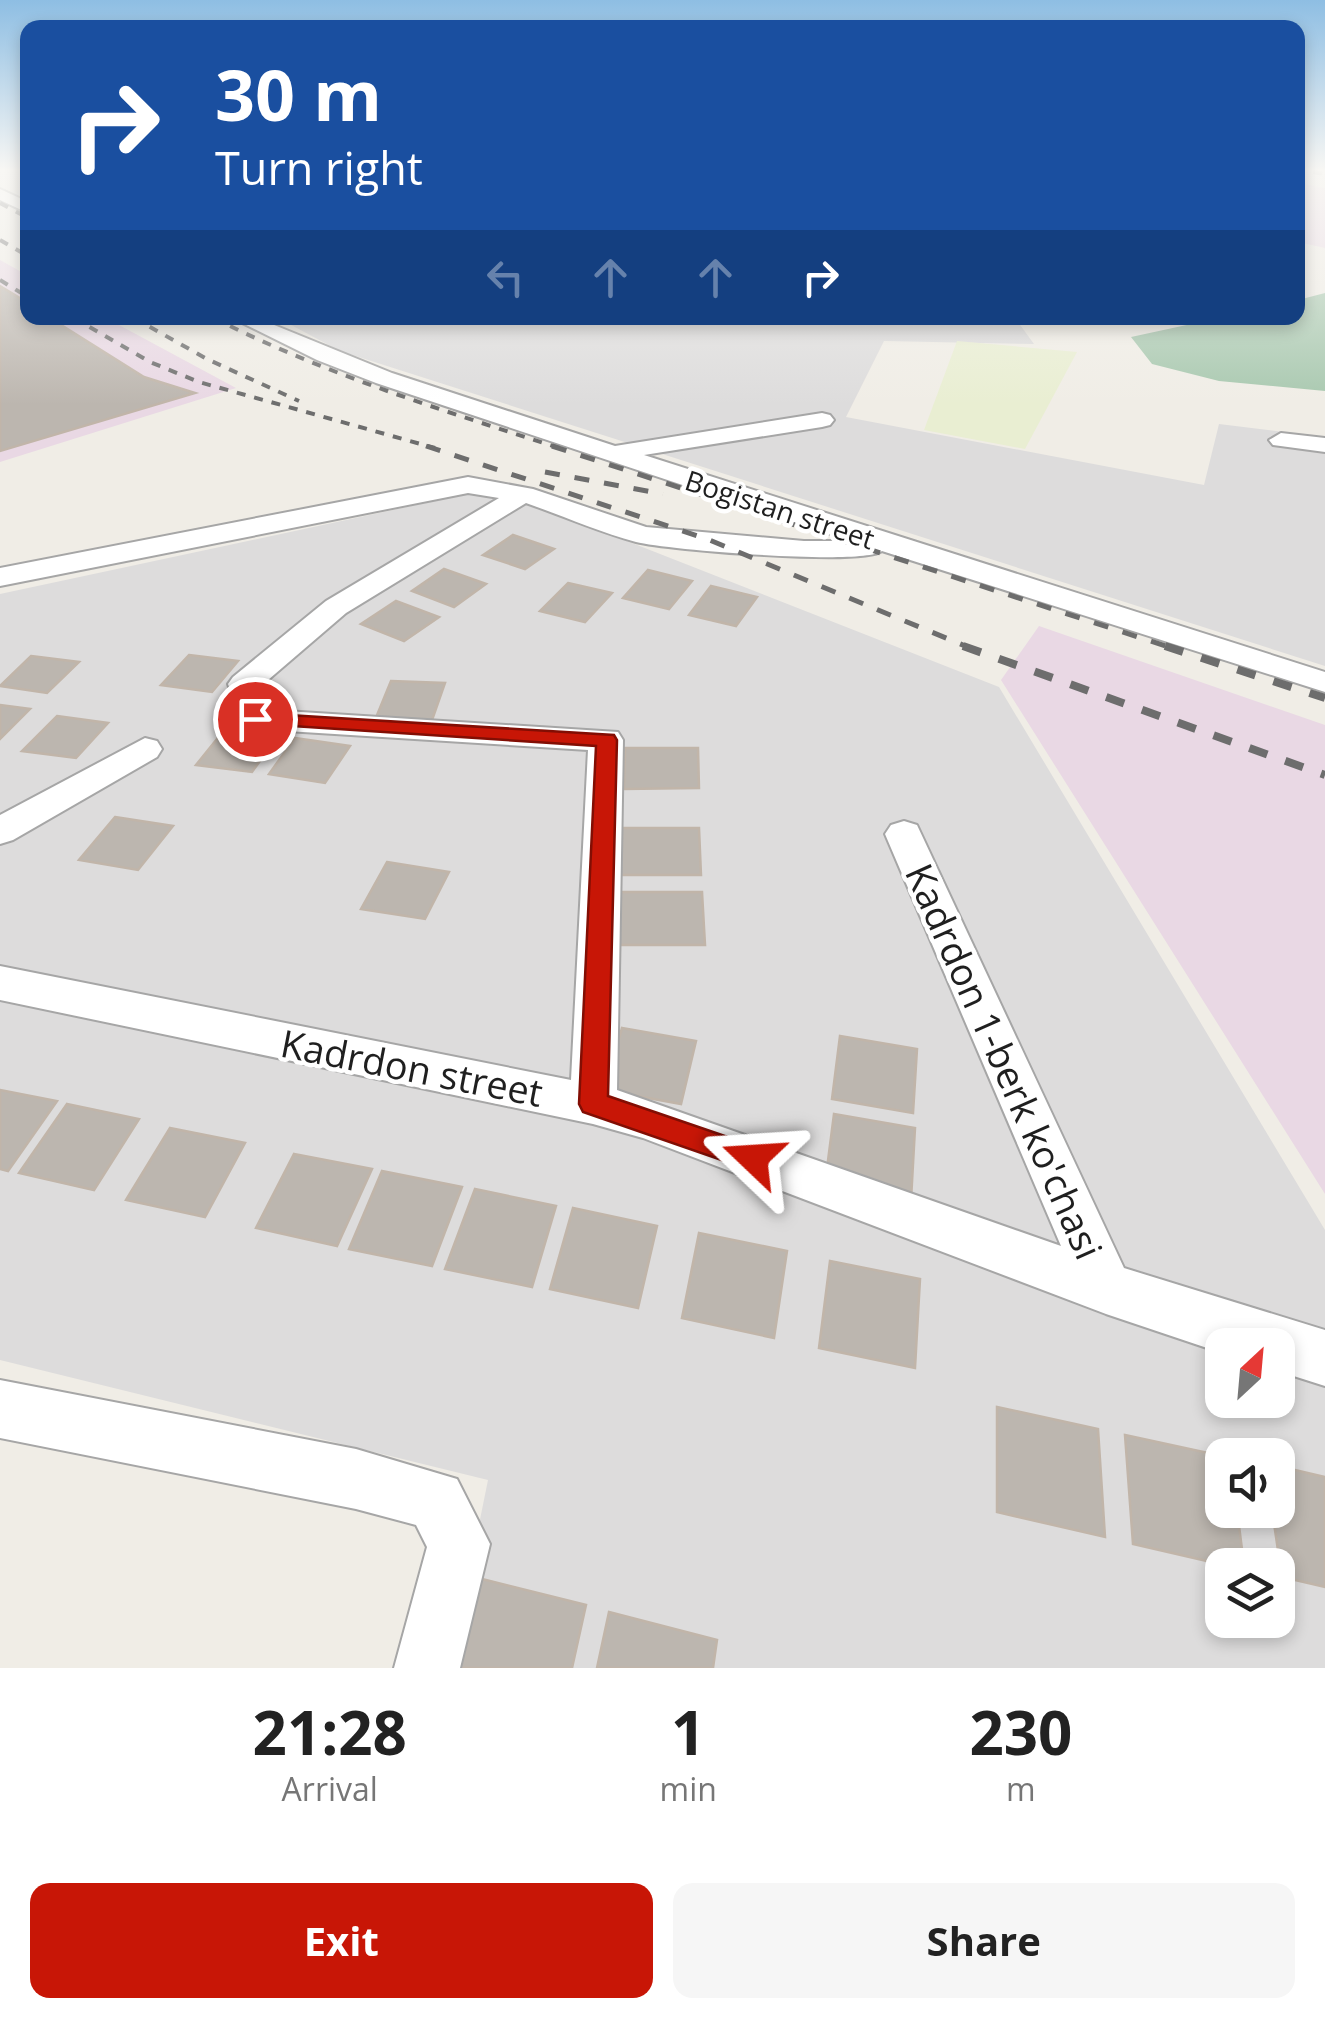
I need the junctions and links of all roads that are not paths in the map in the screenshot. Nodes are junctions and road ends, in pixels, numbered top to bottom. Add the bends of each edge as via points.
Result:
1 (257, 325) edge
2 (822, 420) dead end
3 (1280, 440) dead end
4 (1325, 445) edge
5 (612, 453) junction
6 (524, 494) junction
7 (885, 544) junction
8 (0, 577) edge
9 (1325, 682) edge
10 (145, 749) dead end
11 (0, 831) edge
12 (904, 834) dead end
13 (0, 983) edge
14 (593, 1104) junction
15 (1106, 1288) junction
16 (1325, 1358) edge
17 (0, 1409) edge
18 (427, 1668) edge

1 - 5 street, Bogistan street via 339,362
2 - 5 street
3 - 4 street
5 - 7 street, Bogistan street
6 - 7 street via 642,535 804,550
6 - 8 street via 468,485
6 - 14 street via 336,607 244,684 255,719 606,740
7 - 9 street, Bogistan street
10 - 11 street
12 - 15 street, Kadrdon 1-berk ko'chasi
13 - 14 street, Kadrdon street
14 - 15 street, Kadrdon street
15 - 16 street, Kadrdon street
17 - 18 street via 436,1500 459,1544

